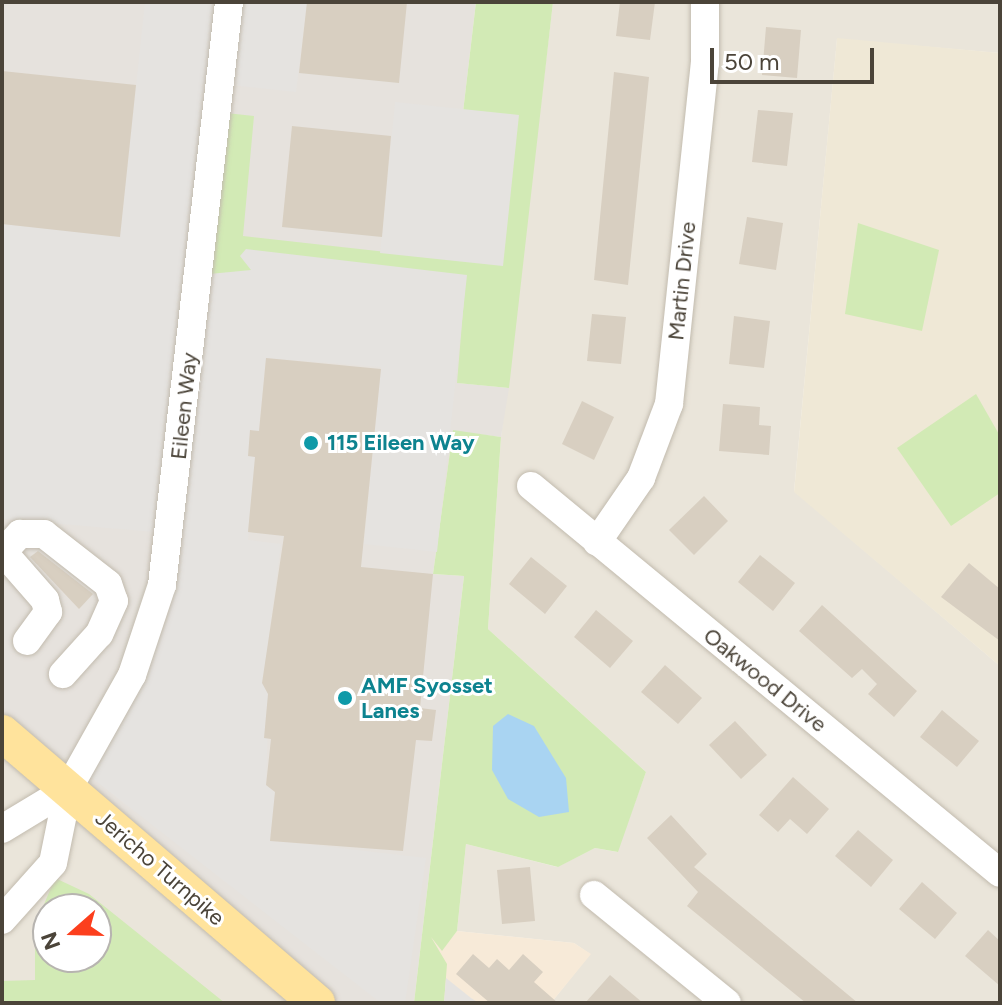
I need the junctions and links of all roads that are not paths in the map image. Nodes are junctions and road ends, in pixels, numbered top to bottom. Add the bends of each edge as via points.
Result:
1 (229, 2) edge
2 (705, 2) edge
3 (531, 486) dead end
4 (597, 542) junction
5 (27, 641) dead end
6 (63, 674) dead end
7 (2, 733) edge
8 (68, 789) junction
9 (2, 829) edge
10 (1000, 873) edge
11 (594, 895) dead end
12 (2, 920) edge
13 (317, 1003) edge
14 (727, 1003) edge

1 - 8 street, Eileen Way via 162,585 132,675
2 - 4 street, Martin Drive via 705,63 669,404 641,478
3 - 4 street, Oakwood Drive
4 - 10 street, Oakwood Drive
5 - 6 street via 48,612 45,600 3,552 7,541 31,532 54,537 108,584 114,601 99,634
7 - 8 main road, Jericho Turnpike
8 - 9 street
8 - 12 street via 53,863
8 - 13 main road, Jericho Turnpike
11 - 14 street

